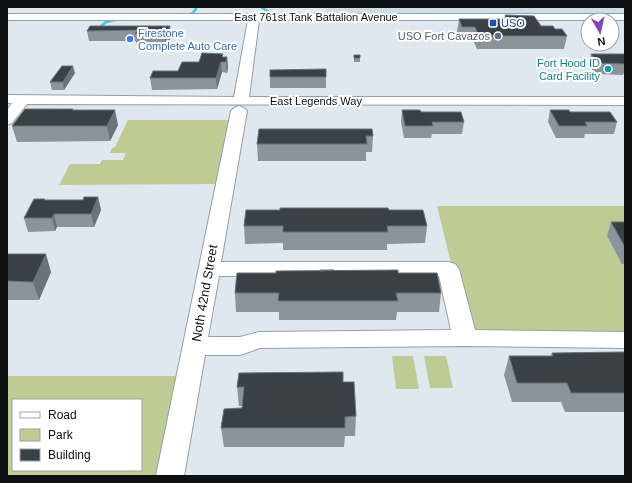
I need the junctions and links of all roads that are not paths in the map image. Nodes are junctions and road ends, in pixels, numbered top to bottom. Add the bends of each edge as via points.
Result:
1 (492, 7) edge
2 (477, 11) edge
3 (204, 12) edge
4 (7, 17) edge
5 (254, 17) junction
6 (502, 17) junction
7 (625, 17) edge
8 (625, 101) edge
9 (240, 106) junction
10 (12, 107) edge
11 (625, 110) edge
12 (208, 268) junction
13 (465, 338) junction
14 (625, 340) edge
15 (195, 346) junction
16 (170, 476) edge

1 - 6 street
2 - 5 street, East 761st Tank Battalion Avenue via 461,17
2 - 6 street, East 761st Tank Battalion Avenue
3 - 4 street, East 761st Tank Battalion Avenue
3 - 5 street, East 761st Tank Battalion Avenue
5 - 9 street, Noth 42nd Street
6 - 7 street, East 761st Tank Battalion Avenue
8 - 9 street, East Legends Way via 276,101
9 - 10 street, East Legends Way
9 - 10 street, East Legends Way via 196,111
9 - 11 street, East Legends Way
9 - 12 street, Noth 42nd Street
12 - 13 street via 448,269
12 - 15 street, Noth 42nd Street
13 - 14 street
13 - 15 street via 259,340 240,346
15 - 16 street, Noth 42nd Street

